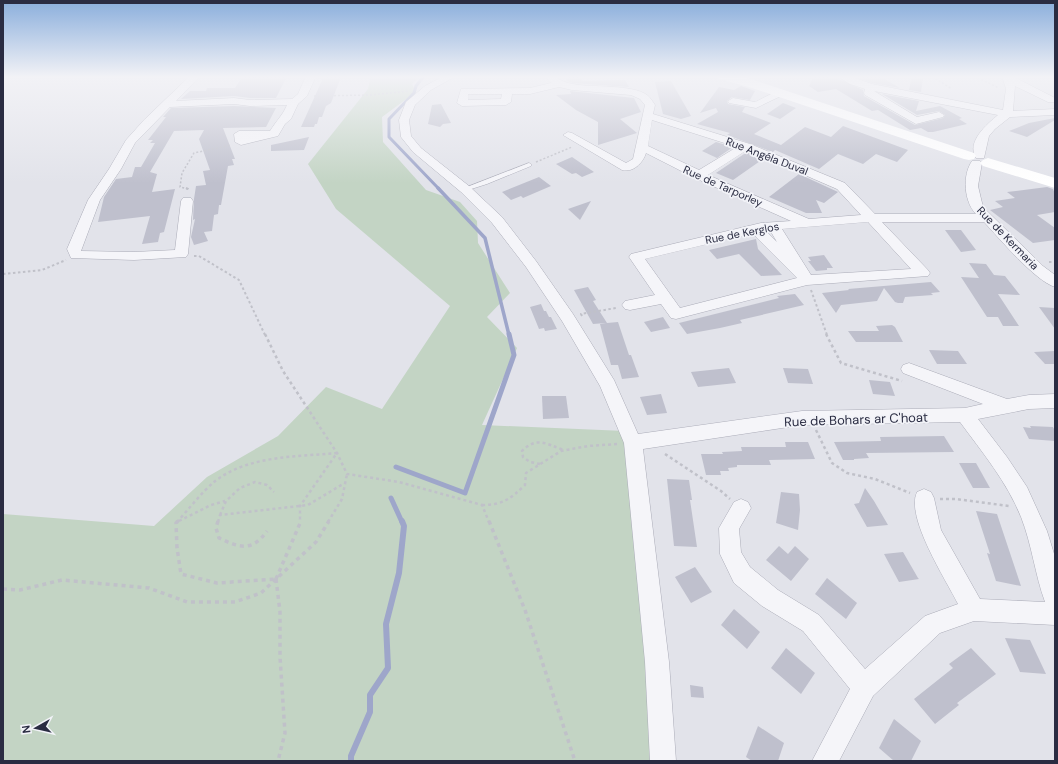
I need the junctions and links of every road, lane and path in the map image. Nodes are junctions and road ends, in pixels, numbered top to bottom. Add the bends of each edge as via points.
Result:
1 (159, 112) edge
2 (290, 112) edge
3 (407, 112) edge
4 (649, 112) edge
5 (835, 112) edge
6 (900, 112) edge
7 (995, 112) edge
8 (1055, 112) edge
9 (1007, 114) junction
10 (648, 116) junction
11 (939, 116) dead end
12 (568, 135) dead end
13 (241, 142) joint
14 (582, 143) junction
15 (746, 146) junction
16 (642, 147) junction
17 (978, 159) junction
18 (530, 165) joint
19 (699, 175) junction
20 (1055, 183) edge
21 (465, 189) junction
22 (188, 201) joint
23 (873, 218) junction
24 (986, 218) junction
25 (806, 223) junction
26 (761, 227) junction
27 (181, 254) junction
28 (76, 255) junction
29 (3, 274) edge
30 (807, 280) junction
31 (1055, 282) edge
32 (664, 298) junction
33 (630, 305) joint
34 (584, 320) dead end
35 (909, 376) joint
36 (1055, 402) edge
37 (1007, 406) junction
38 (964, 415) junction
39 (811, 418) junction
40 (633, 443) junction
41 (565, 450) junction
42 (660, 452) dead end
43 (337, 453) junction
44 (540, 464) junction
45 (346, 474) junction
46 (344, 484) junction
47 (274, 492) dead end
48 (924, 498) junction
49 (226, 501) junction
50 (482, 505) junction
51 (300, 506) junction
52 (741, 508) joint
53 (1027, 509) junction
54 (220, 515) junction
55 (176, 523) junction
56 (267, 531) dead end
57 (276, 579) junction
58 (3, 589) edge
59 (1055, 600) edge
60 (974, 610) junction
61 (1055, 614) edge
62 (864, 687) junction
63 (278, 761) edge
64 (575, 761) edge
65 (663, 761) edge
66 (825, 761) edge

1 - 28 street via 130,142 94,200 74,249
2 - 13 street via 274,134 239,134
3 - 21 street via 404,120 406,137 416,150
4 - 10 street
5 - 17 street
6 - 11 street via 916,121
7 - 9 street
8 - 9 street
9 - 17 street, Rue de Kermaria via 983,134
10 - 15 street, Rue Angéla Duval
10 - 16 street
12 - 14 street
13 - 22 path via 194,153 182,173 180,187 188,189
14 - 16 street via 626,168 638,161
14 - 18 path
15 - 19 street
15 - 23 street, Rue Angéla Duval via 841,186
16 - 19 street, Rue de Tarporley
17 - 20 street
17 - 24 street, Rue de Kermaria via 973,171 973,200
18 - 21 lane
19 - 25 street, Rue de Tarporley
21 - 40 street via 497,220 568,318 608,385
22 - 27 street
23 - 24 street, Rue de Kerglos
23 - 25 street, Rue de Kerglos
23 - 30 street via 923,273
24 - 31 street, Rue de Kermaria via 1038,269
25 - 26 street, Rue de Kerglos
26 - 30 street via 775,228
26 - 32 street, Rue de Kerglos via 636,257
27 - 28 street
27 - 43 path via 199,256 239,280 284,371
28 - 29 path via 42,270
30 - 32 street via 676,314
30 - 35 path via 828,338 841,363
32 - 33 street
33 - 34 path via 581,314
35 - 37 street
36 - 37 street, Rue de Bohars ar C'hoat via 1029,402
37 - 38 street, Rue de Bohars ar C'hoat
38 - 39 street, Rue de Bohars ar C'hoat
38 - 53 street via 1001,463
39 - 40 street, Rue de Bohars ar C'hoat
39 - 48 path via 832,463 846,473 875,479
40 - 41 path
40 - 65 street via 657,662
41 - 44 path
41 - 44 path via 541,442 530,443 522,451 523,457
42 - 52 path via 667,454 721,491
43 - 45 path
43 - 51 path
43 - 55 path via 267,459 243,466 214,482
44 - 50 path via 526,473 525,485 508,501
45 - 46 path
45 - 50 path via 399,482
46 - 51 path via 308,505
46 - 57 path via 342,499 316,542
47 - 49 path via 267,485 255,482 240,488
48 - 53 path via 956,499
48 - 60 street via 931,532
49 - 54 path
49 - 55 path via 211,505
50 - 64 path via 525,610
51 - 54 path
51 - 57 path via 301,521
52 - 62 street via 729,528 731,554 742,575 770,598 811,623
53 - 59 street via 1044,556
54 - 56 path via 216,528 219,538 230,544 244,548 261,540
55 - 57 path via 181,574 217,583
57 - 58 path via 261,593 235,602 187,602 149,588 62,580 20,590
57 - 63 path via 280,612 285,732
60 - 61 street
60 - 62 street via 933,624
62 - 66 street

